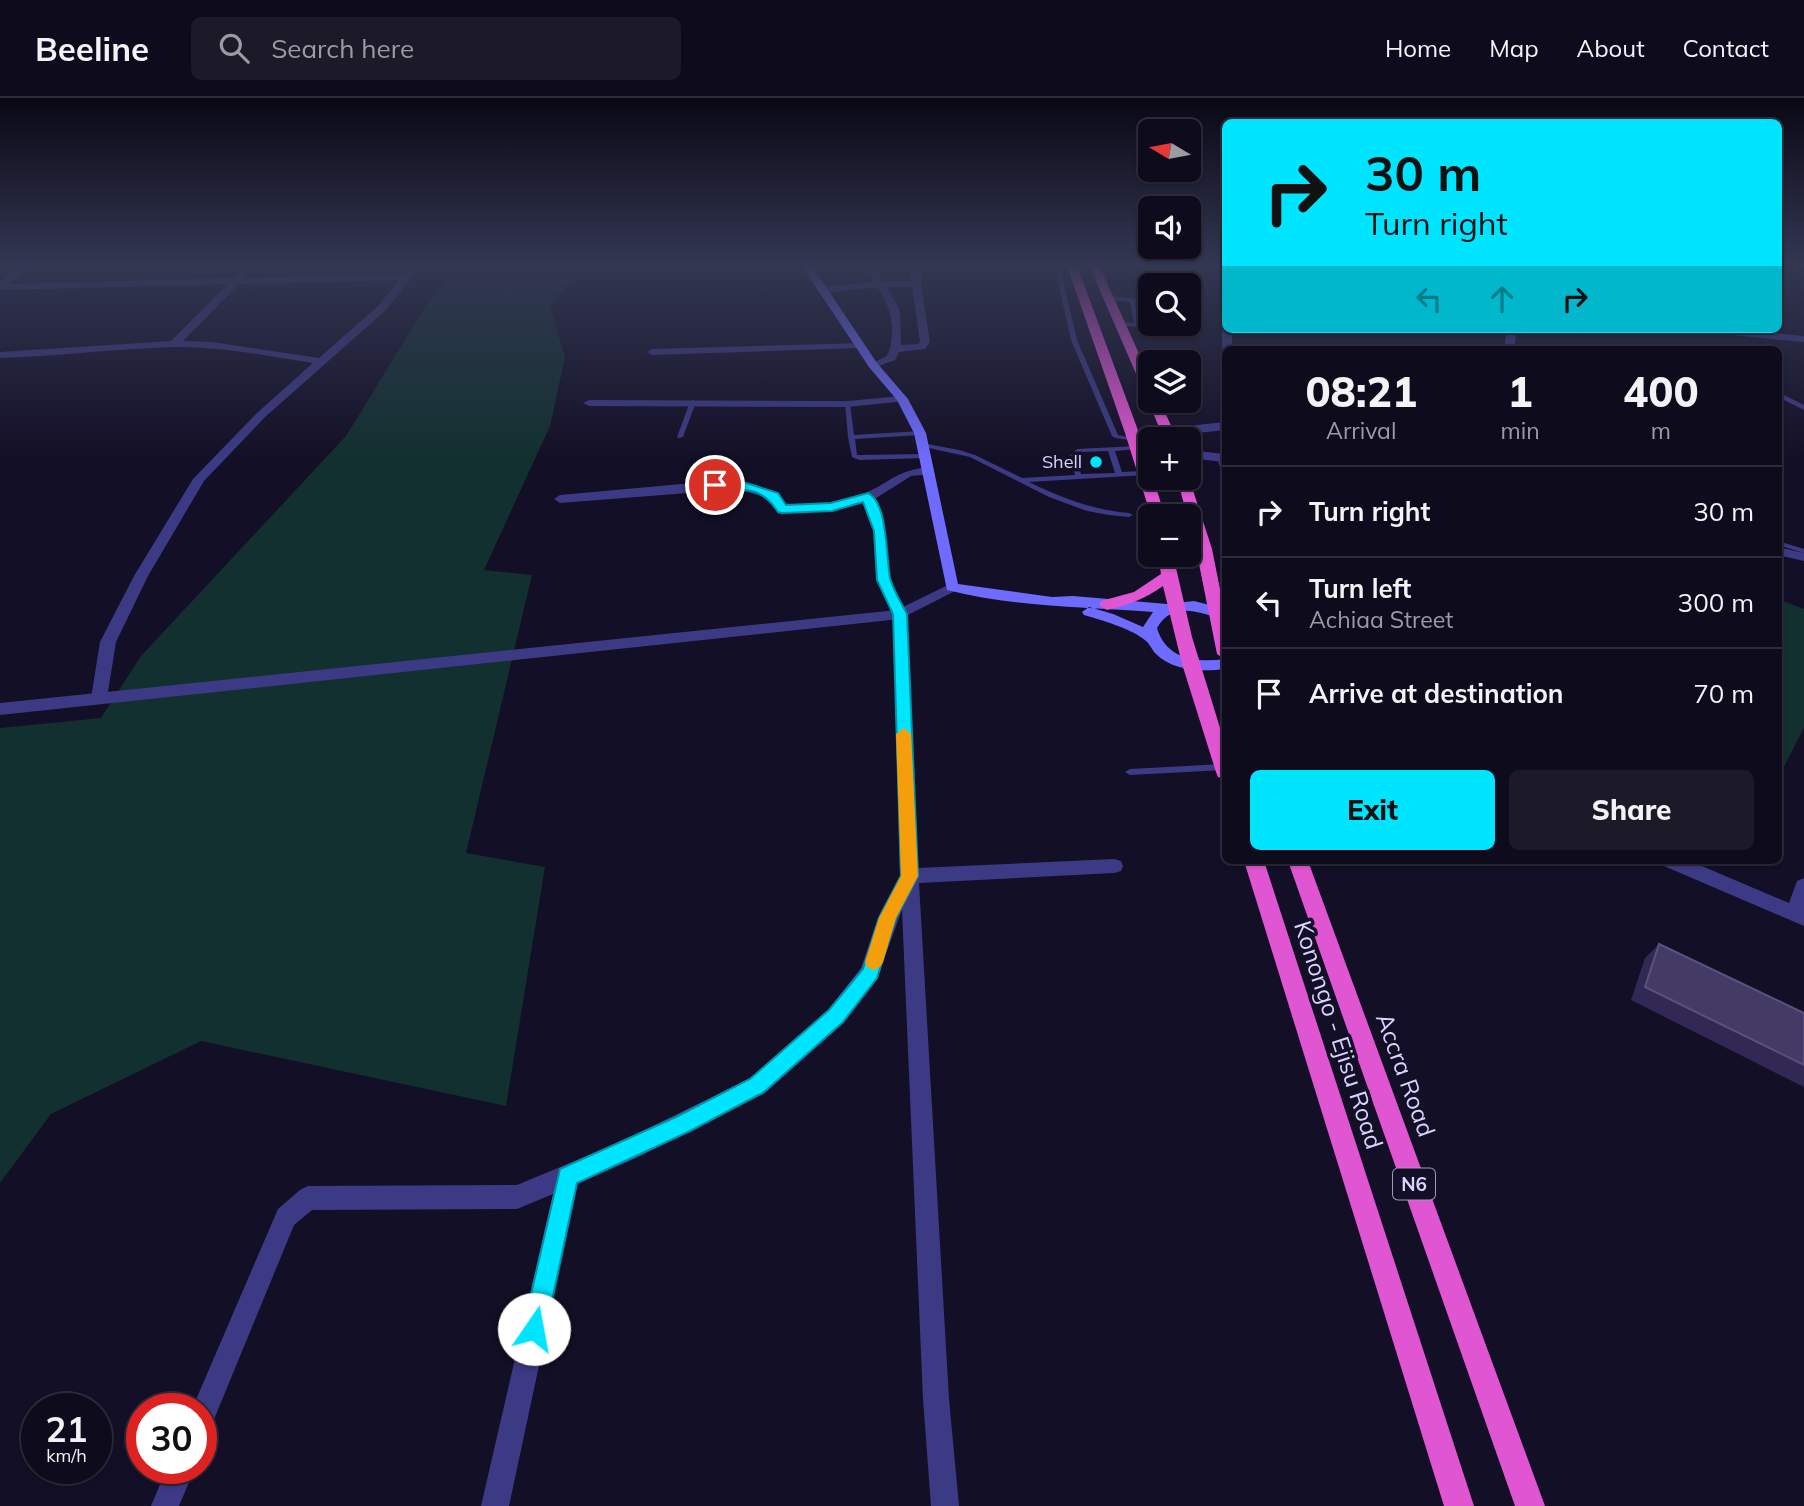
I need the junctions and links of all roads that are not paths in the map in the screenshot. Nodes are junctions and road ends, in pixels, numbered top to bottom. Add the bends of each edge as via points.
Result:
1 (189, 329) edge
2 (357, 329) edge
3 (848, 329) edge
4 (895, 329) edge
5 (923, 329) edge
6 (1072, 329) edge
7 (1095, 329) edge
8 (1121, 329) edge
9 (1749, 333) edge
10 (1804, 339) edge
11 (174, 344) junction
12 (859, 345) junction
13 (896, 349) junction
14 (652, 352) dead end
15 (0, 355) edge
16 (319, 361) junction
17 (873, 365) junction
18 (1138, 366) edge
19 (1782, 396) edge
20 (902, 399) junction
21 (693, 402) junction
22 (589, 403) dead end
23 (847, 404) junction
24 (1804, 408) edge
25 (1222, 429) edge
26 (1201, 432) edge
27 (680, 437) dead end
28 (851, 437) junction
29 (1136, 444) junction
30 (922, 445) junction
31 (1111, 450) junction
32 (1138, 450) edge
33 (1201, 456) edge
34 (1222, 458) edge
35 (929, 471) junction
36 (1119, 472) junction
37 (1138, 473) edge
38 (1078, 475) junction
39 (1020, 480) junction
40 (1188, 490) edge
41 (868, 497) junction
42 (560, 499) dead end
43 (1129, 515) dead end
44 (1782, 544) edge
45 (1804, 551) edge
46 (1782, 552) edge
47 (1804, 558) edge
48 (1167, 567) edge
49 (1169, 575) junction
50 (952, 587) junction
51 (1052, 602) junction
52 (1107, 605) junction
53 (1170, 608) junction
54 (1220, 613) edge
55 (900, 614) junction
56 (1151, 636) junction
57 (1189, 664) junction
58 (1222, 664) edge
59 (99, 698) junction
60 (0, 709) edge
61 (1222, 763) edge
62 (1222, 769) edge
63 (1130, 772) dead end
64 (1255, 864) edge
65 (1299, 864) edge
66 (1678, 864) edge
67 (1114, 866) dead end
68 (909, 876) junction
69 (1804, 886) edge
70 (1800, 916) edge
71 (568, 1177) junction
72 (212, 1393) edge
73 (174, 1484) edge
74 (165, 1506) edge
75 (495, 1506) edge
76 (945, 1506) edge
77 (1459, 1506) edge
78 (1530, 1506) edge

1 - 11 street
2 - 16 street
3 - 12 main road
4 - 13 street
5 - 13 street via 921,347
6 - 29 lane via 1115,436
7 - 29 highway
8 - 18 highway
9 - 10 street
11 - 15 street
11 - 16 street
12 - 14 street
12 - 17 main road
13 - 17 street via 885,362
16 - 59 street via 199,479 108,642
17 - 20 main road
19 - 24 lane
20 - 23 street
20 - 30 main road
21 - 22 street
21 - 23 street
21 - 27 lane
23 - 28 lane
25 - 26 street
28 - 30 lane
28 - 30 lane via 854,456 859,458
29 - 31 lane
29 - 32 highway
30 - 35 main road
30 - 39 lane via 979,458
31 - 36 lane
31 - 38 lane via 1074,452
33 - 34 street
35 - 41 street via 908,473
35 - 50 main road
36 - 37 lane
36 - 38 lane
38 - 39 lane
39 - 43 lane via 1075,505
40 - 54 highway
41 - 42 street via 832,507 782,509 774,496 759,489 715,485
41 - 55 lane via 880,531 884,580
44 - 45 lane
46 - 47 street
48 - 49 highway
49 - 52 highway via 1140,595
49 - 53 highway
50 - 51 main road
50 - 55 street
51 - 52 main road
51 - 56 main road via 1108,617
52 - 53 main road
53 - 54 main road via 1195,606
53 - 56 main road via 1153,621
53 - 57 highway
55 - 59 street
55 - 68 street
56 - 57 main road via 1164,653
57 - 58 main road
57 - 61 highway
59 - 60 street
62 - 63 lane
64 - 77 highway, Konongo - Ejisu Road / N6
65 - 78 highway, Accra Road / N6
66 - 70 street
67 - 68 street
68 - 71 street via 888,918 870,972 836,1016 784,1063 757,1086
68 - 76 street
69 - 70 street
71 - 72 street via 517,1197 307,1198 286,1217
71 - 75 street
73 - 74 street

